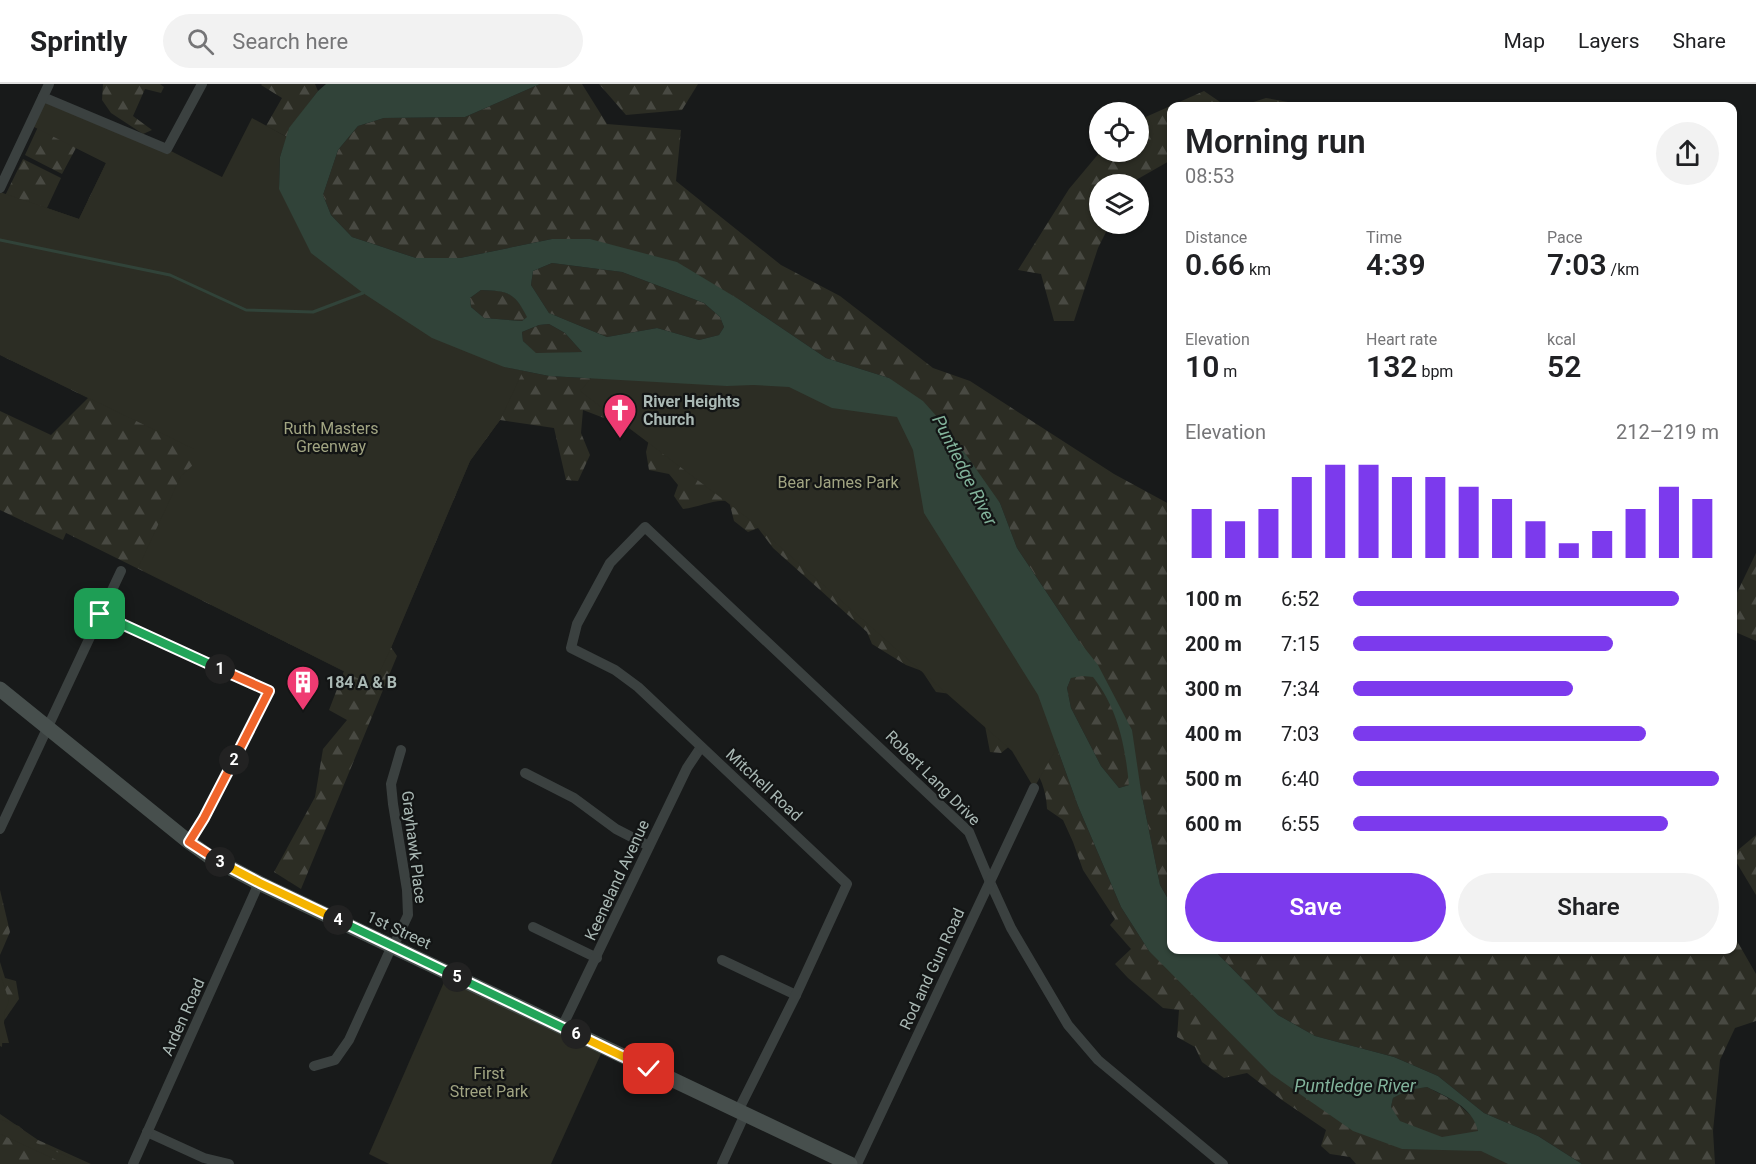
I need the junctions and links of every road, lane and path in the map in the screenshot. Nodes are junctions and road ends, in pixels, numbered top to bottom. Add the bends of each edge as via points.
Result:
1 (49, 84) edge
2 (202, 84) edge
3 (43, 97) junction
4 (0, 189) edge
5 (645, 527) joint
6 (121, 571) dead end
7 (100, 614) junction
8 (0, 689) edge
9 (46, 727) junction
10 (701, 747) junction
11 (401, 750) dead end
12 (525, 773) dead end
13 (1034, 788) dead end
14 (0, 829) edge
15 (189, 842) junction
16 (649, 846) junction
17 (990, 882) junction
18 (260, 883) junction
19 (532, 927) dead end
20 (393, 946) junction
21 (597, 958) junction
22 (722, 960) dead end
23 (796, 995) junction
24 (562, 1027) junction
25 (314, 1066) dead end
26 (742, 1113) junction
27 (147, 1132) junction
28 (133, 1164) edge
29 (229, 1164) edge
30 (722, 1164) edge
31 (850, 1164) edge
32 (857, 1164) edge
33 (1223, 1164) edge

1 - 3 street
2 - 3 street via 167,149
3 - 4 street
5 - 10 street, Mitchell Road via 610,563 578,624 571,648 615,670 638,687
5 - 17 street, Robert Lang Drive via 969,832
6 - 7 street
7 - 9 street
7 - 15 street via 269,691
8 - 9 street, 1st Street
9 - 14 street
9 - 15 street, 1st Street
10 - 16 street, Keeneland Avenue
10 - 23 street, Mitchell Road via 848,884
11 - 20 street, Grayhawk Place via 391,784 408,915
12 - 16 street via 574,798 616,829
13 - 17 street, Rod and Gun Road
15 - 18 street, 1st Street
16 - 21 street, Keeneland Avenue
17 - 32 street, Rod and Gun Road
17 - 33 street, Robert Lang Drive via 1011,928 1068,1024 1098,1060
18 - 20 street, 1st Street
18 - 27 street, Arden Road
19 - 21 street
20 - 24 street, 1st Street
20 - 25 street, Grayhawk Place via 349,1040 335,1060
21 - 24 street, Keeneland Avenue
22 - 23 street
23 - 26 street, Mitchell Road
24 - 26 street, 1st Street
26 - 30 street, Mitchell Road
26 - 31 street, 1st Street
27 - 28 street, Arden Road
27 - 29 street via 204,1158

